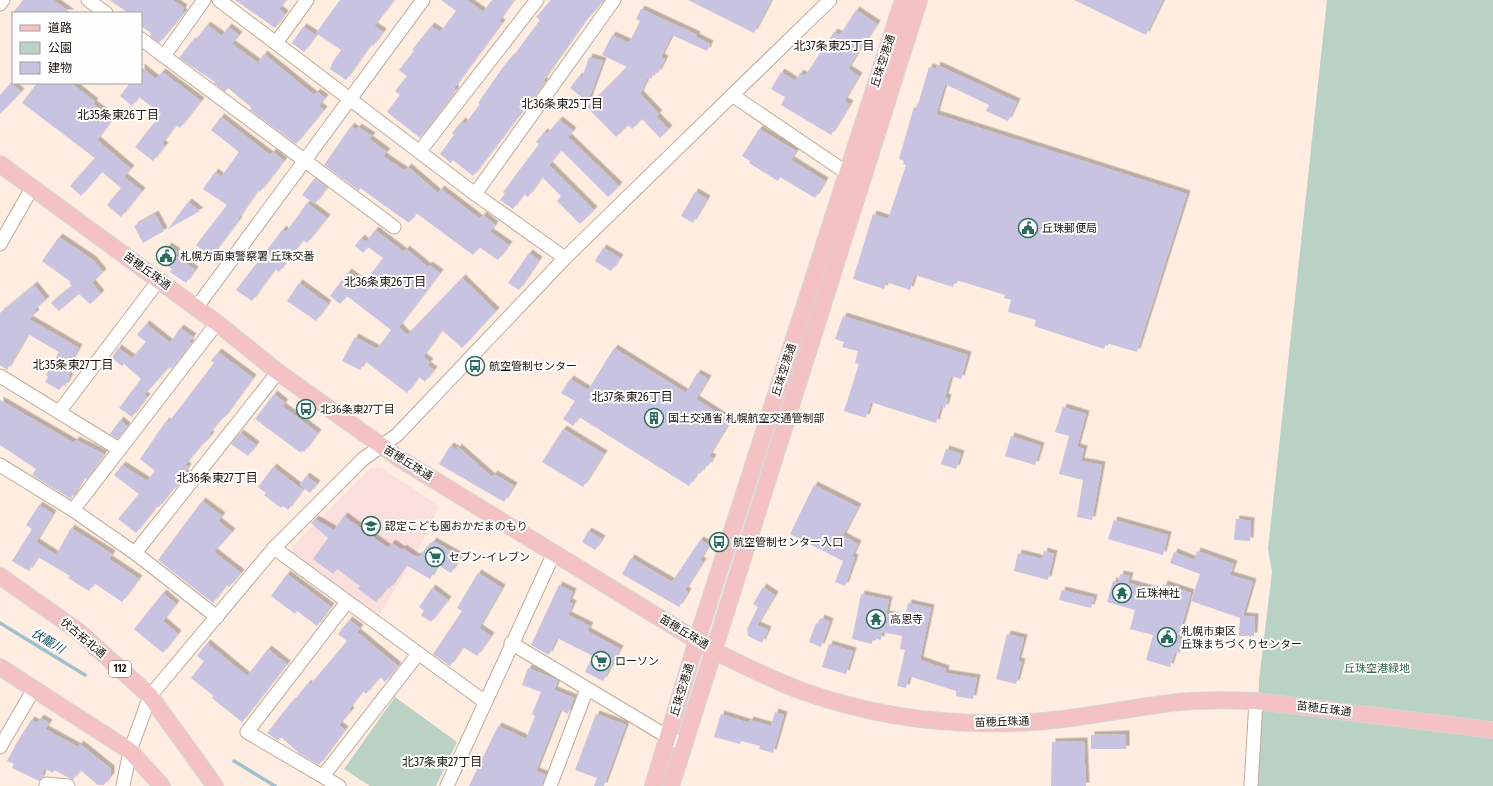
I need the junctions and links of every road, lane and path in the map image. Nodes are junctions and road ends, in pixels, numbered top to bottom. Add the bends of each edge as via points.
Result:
1 (4, 0) edge
2 (88, 0) edge
3 (204, 0) edge
4 (219, 0) edge
5 (307, 0) edge
6 (423, 0) edge
7 (537, 0) edge
8 (614, 0) edge
9 (830, 0) edge
10 (903, 0) edge
11 (919, 0) edge
12 (0, 4) edge
13 (105, 12) edge
14 (142, 40) edge
15 (276, 43) junction
16 (164, 56) junction
17 (732, 95) junction
18 (350, 99) junction
19 (420, 151) junction
20 (305, 161) junction
21 (0, 164) edge
22 (847, 173) junction
23 (32, 188) junction
24 (475, 194) junction
25 (394, 227) dead end
26 (0, 244) edge
27 (565, 258) junction
28 (159, 280) junction
29 (196, 308) junction
30 (217, 323) junction
31 (278, 372) junction
32 (0, 376) edge
33 (59, 412) junction
34 (382, 447) junction
35 (119, 449) junction
36 (0, 465) edge
37 (73, 510) junction
38 (274, 548) junction
39 (554, 553) junction
40 (135, 554) junction
41 (0, 576) edge
42 (347, 602) junction
43 (217, 617) junction
44 (697, 640) junction
45 (511, 644) junction
46 (714, 651) junction
47 (418, 654) junction
48 (0, 667) edge
49 (34, 689) junction
50 (587, 689) junction
51 (150, 696) junction
52 (1256, 701) junction
53 (485, 702) junction
54 (1493, 730) edge
55 (668, 737) junction
56 (684, 745) junction
57 (0, 747) edge
58 (130, 751) junction
59 (323, 776) junction
60 (46, 786) edge
61 (68, 786) edge
62 (123, 786) edge
63 (162, 786) edge
64 (214, 786) edge
65 (339, 786) edge
66 (447, 786) edge
67 (550, 786) edge
68 (653, 786) edge
69 (671, 786) edge
70 (1251, 786) edge

1 - 12 street
2 - 13 street
3 - 16 street
4 - 15 street
5 - 15 street
6 - 18 street
7 - 19 street
8 - 24 street
9 - 17 street
10 - 22 main road, 丘珠空港通
11 - 46 main road, 丘珠空港通
14 - 16 street
15 - 18 street
16 - 20 street
17 - 22 street
17 - 27 street
18 - 19 street
18 - 20 street
19 - 24 street
20 - 25 street
20 - 29 street
21 - 23 main road, 苗穂丘珠通
22 - 44 main road, 丘珠空港通
23 - 26 street
23 - 28 main road, 苗穂丘珠通
24 - 27 street
27 - 34 street via 397,435
28 - 29 main road, 苗穂丘珠通
28 - 33 street
29 - 30 main road, 苗穂丘珠通
30 - 31 main road, 苗穂丘珠通
30 - 35 street
31 - 34 main road, 苗穂丘珠通
31 - 40 street
32 - 33 street
33 - 35 street
34 - 38 street via 364,459
34 - 39 main road, 苗穂丘珠通
35 - 37 street
36 - 37 street
37 - 40 street
38 - 42 street
38 - 43 street
39 - 44 main road, 苗穂丘珠通
39 - 45 street
40 - 43 street
41 - 51 main road, 伏古拓北通 / 112 via 78,631
42 - 47 street
42 - 59 street via 247,732
43 - 51 street
44 - 46 main road, 苗穂丘珠通
44 - 55 main road, 丘珠空港通
45 - 50 street
45 - 53 street
46 - 52 main road, 苗穂丘珠通 via 802,691 886,714 971,724 1031,722 1182,701
46 - 56 main road, 丘珠空港通
47 - 53 street
47 - 59 street
48 - 49 main road
49 - 57 street
49 - 58 main road
50 - 55 street
50 - 67 street
51 - 58 street
51 - 64 main road, 伏古拓北通 / 112
52 - 54 main road, 苗穂丘珠通
52 - 70 street
53 - 66 street
55 - 56 street
55 - 68 main road, 丘珠空港通
56 - 69 main road, 丘珠空港通
58 - 62 street
58 - 63 main road
59 - 65 street
60 - 61 street

